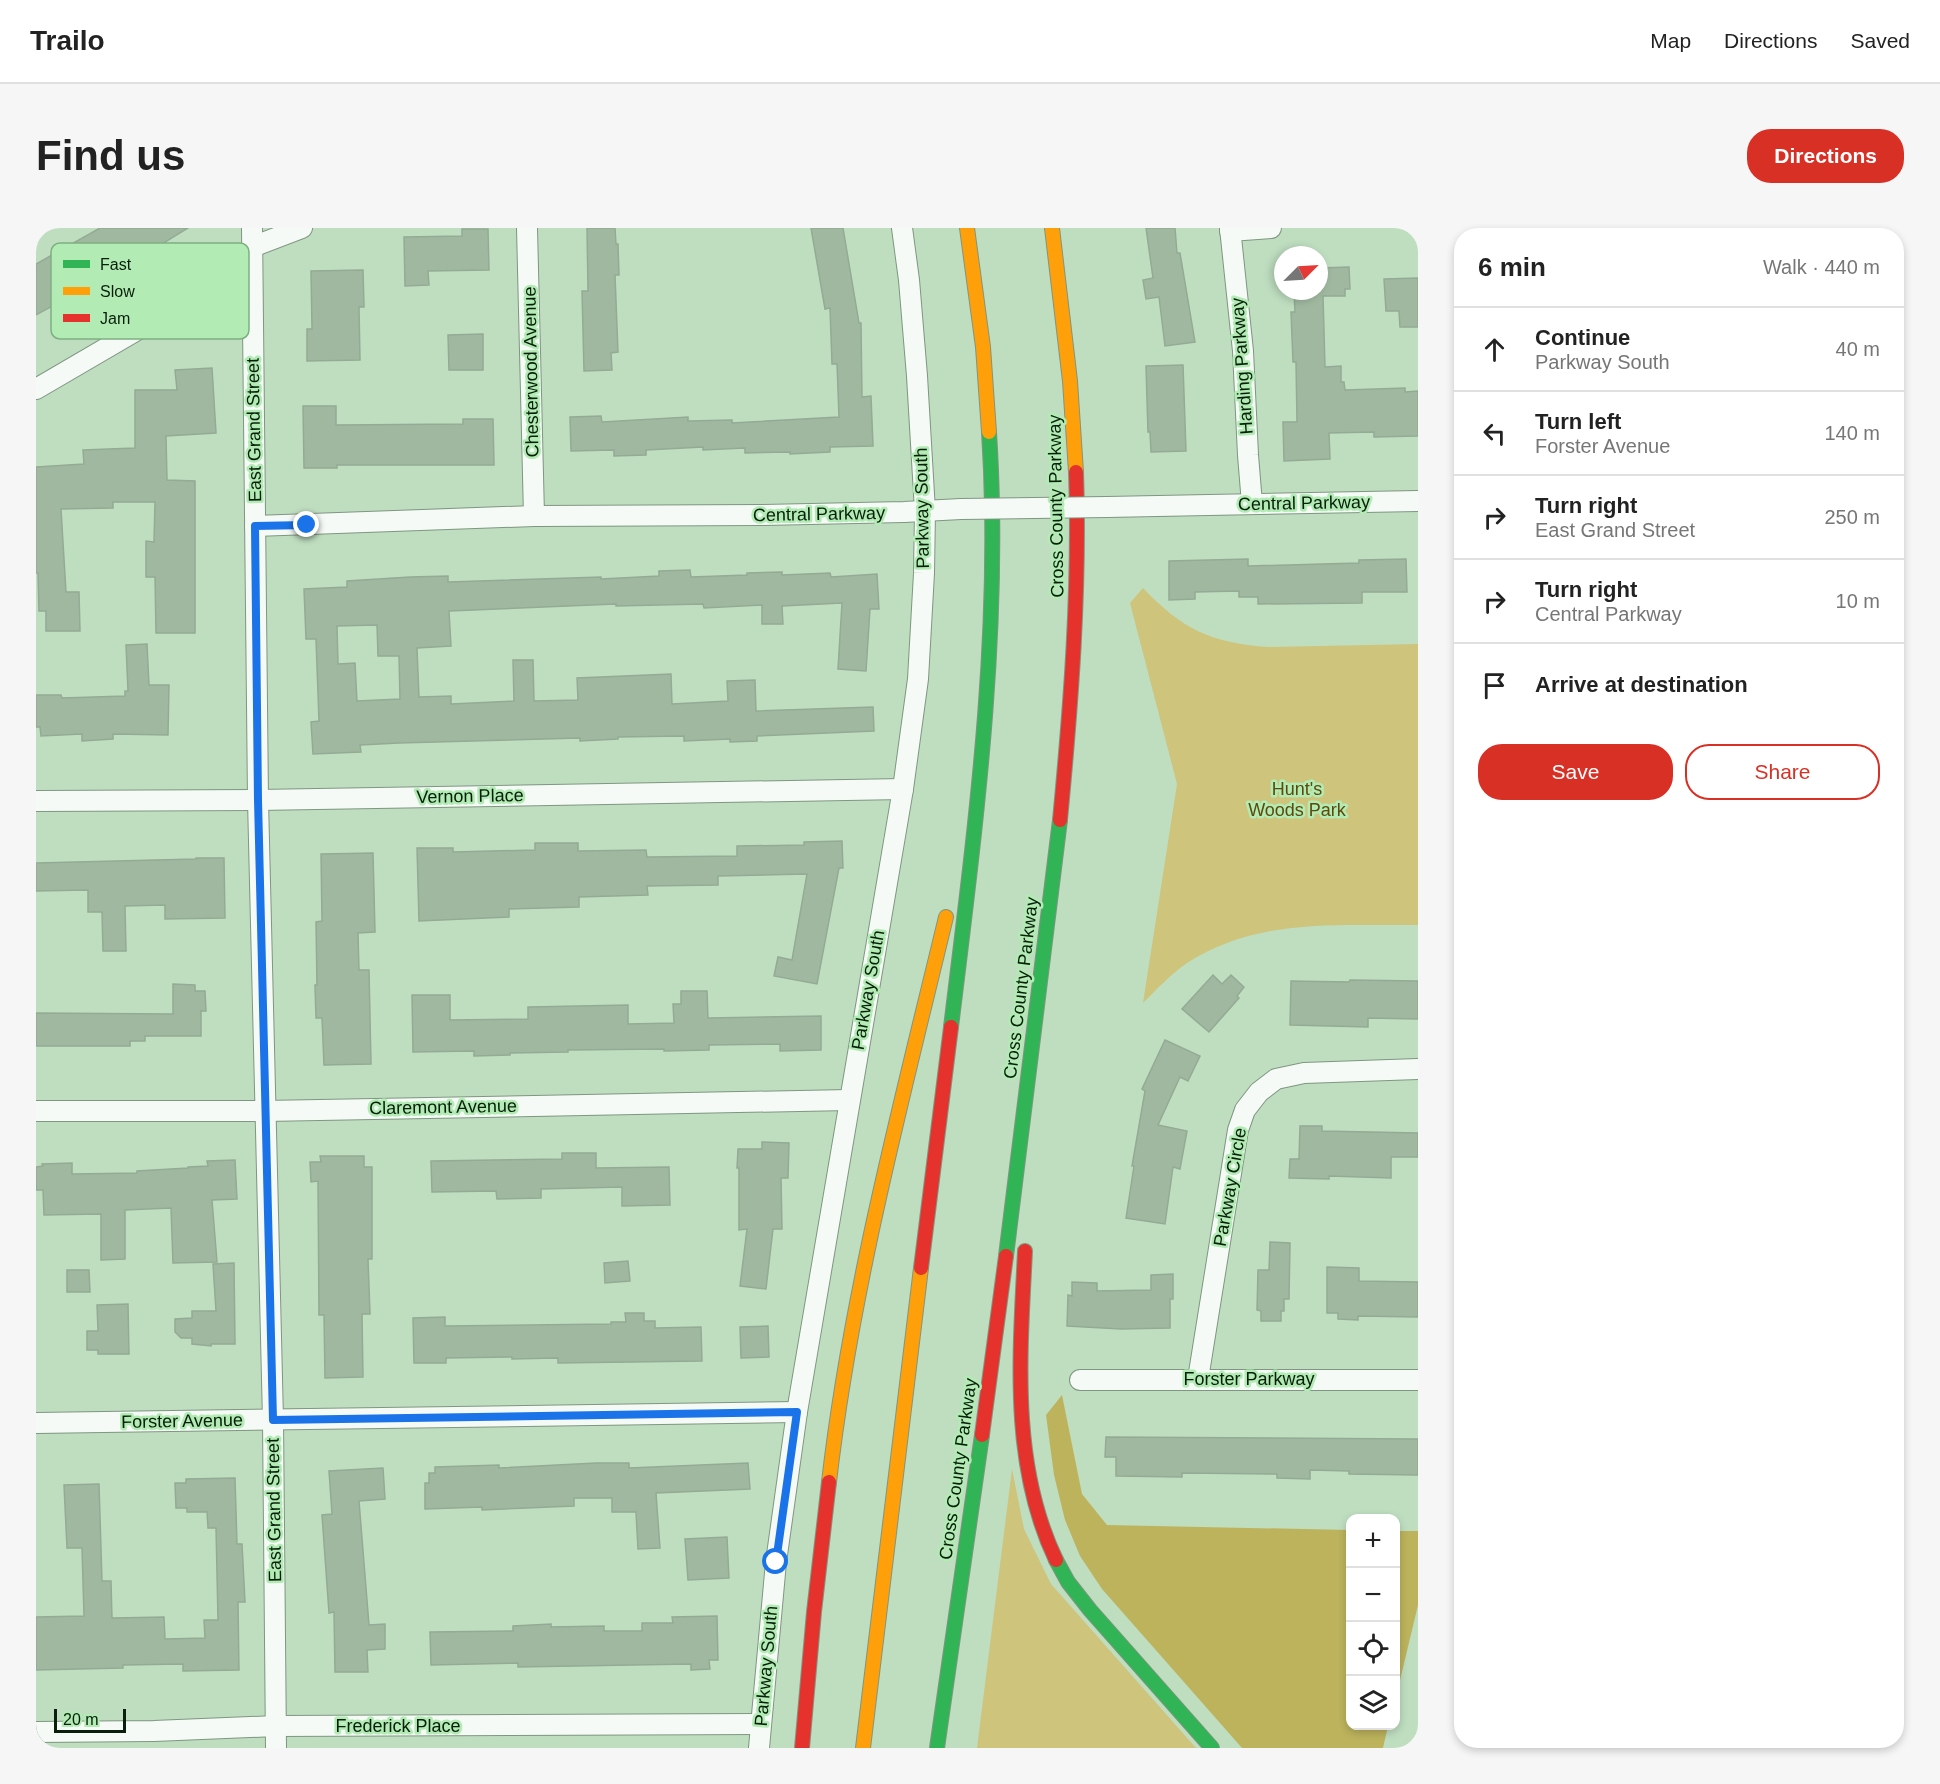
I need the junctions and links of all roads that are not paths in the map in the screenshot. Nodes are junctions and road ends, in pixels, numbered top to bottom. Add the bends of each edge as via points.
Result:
1 (302, 228) edge
2 (527, 228) edge
3 (902, 228) edge
4 (967, 228) edge
5 (1052, 228) edge
6 (1271, 228) edge
7 (1230, 230) edge
8 (252, 246) edge
9 (112, 339) edge
10 (36, 389) edge
11 (1418, 501) edge
12 (1252, 504) junction
13 (925, 511) junction
14 (534, 516) junction
15 (255, 526) junction
16 (903, 789) junction
17 (977, 790) junction
18 (258, 800) junction
19 (36, 801) edge
20 (955, 883) dead end
21 (949, 906) dead end
22 (1033, 1043) junction
23 (1418, 1069) edge
24 (849, 1100) junction
25 (36, 1111) edge
26 (265, 1111) junction
27 (1027, 1193) dead end
28 (1026, 1240) dead end
29 (1198, 1379) junction
30 (1080, 1380) dead end
31 (1418, 1380) edge
32 (797, 1412) junction
33 (273, 1420) junction
34 (36, 1424) edge
35 (760, 1724) junction
36 (276, 1726) junction
37 (36, 1734) edge
38 (36, 1748) edge
39 (276, 1748) edge
40 (759, 1748) edge
41 (802, 1748) edge
42 (863, 1748) edge
43 (937, 1748) edge
44 (1212, 1748) edge

1 - 8 street
2 - 14 street, Chesterwood Avenue
3 - 13 street, Parkway South
4 - 17 highway via 983,347 992,525 989,665
5 - 22 highway, Cross County Parkway via 1074,437 1076,612 1066,769
6 - 7 street
7 - 12 street, Harding Parkway via 1243,351
8 - 15 street, East Grand Street
9 - 10 street
11 - 12 street, Central Parkway
12 - 13 street, Central Parkway, bridge
13 - 14 street, Central Parkway
13 - 16 street, Parkway South via 918,679
14 - 15 street, Central Parkway
15 - 18 street, East Grand Street
16 - 18 street, Vernon Place
16 - 24 street, Parkway South
17 - 20 highway
17 - 42 highway
18 - 19 street, Vernon Place
18 - 26 street, East Grand Street
21 - 41 highway via 884,1173 840,1394
22 - 27 highway
22 - 43 highway, Cross County Parkway
23 - 29 street, Parkway Circle via 1304,1073 1276,1079 1245,1110 1238,1130
24 - 26 street, Claremont Avenue
24 - 32 street, Parkway South
25 - 26 street, Claremont Avenue
26 - 33 street, East Grand Street
28 - 44 highway via 1020,1395 1031,1487 1042,1530 1062,1572 1086,1606
29 - 30 street, Forster Parkway
29 - 31 street, Forster Parkway
32 - 33 street, Forster Avenue
32 - 35 street, Parkway South via 776,1562
33 - 34 street, Forster Avenue
33 - 36 street, East Grand Street
35 - 36 street, Frederick Place
35 - 40 street, Parkway South
36 - 37 street, Frederick Place
36 - 39 street, East Grand Street
37 - 38 street

